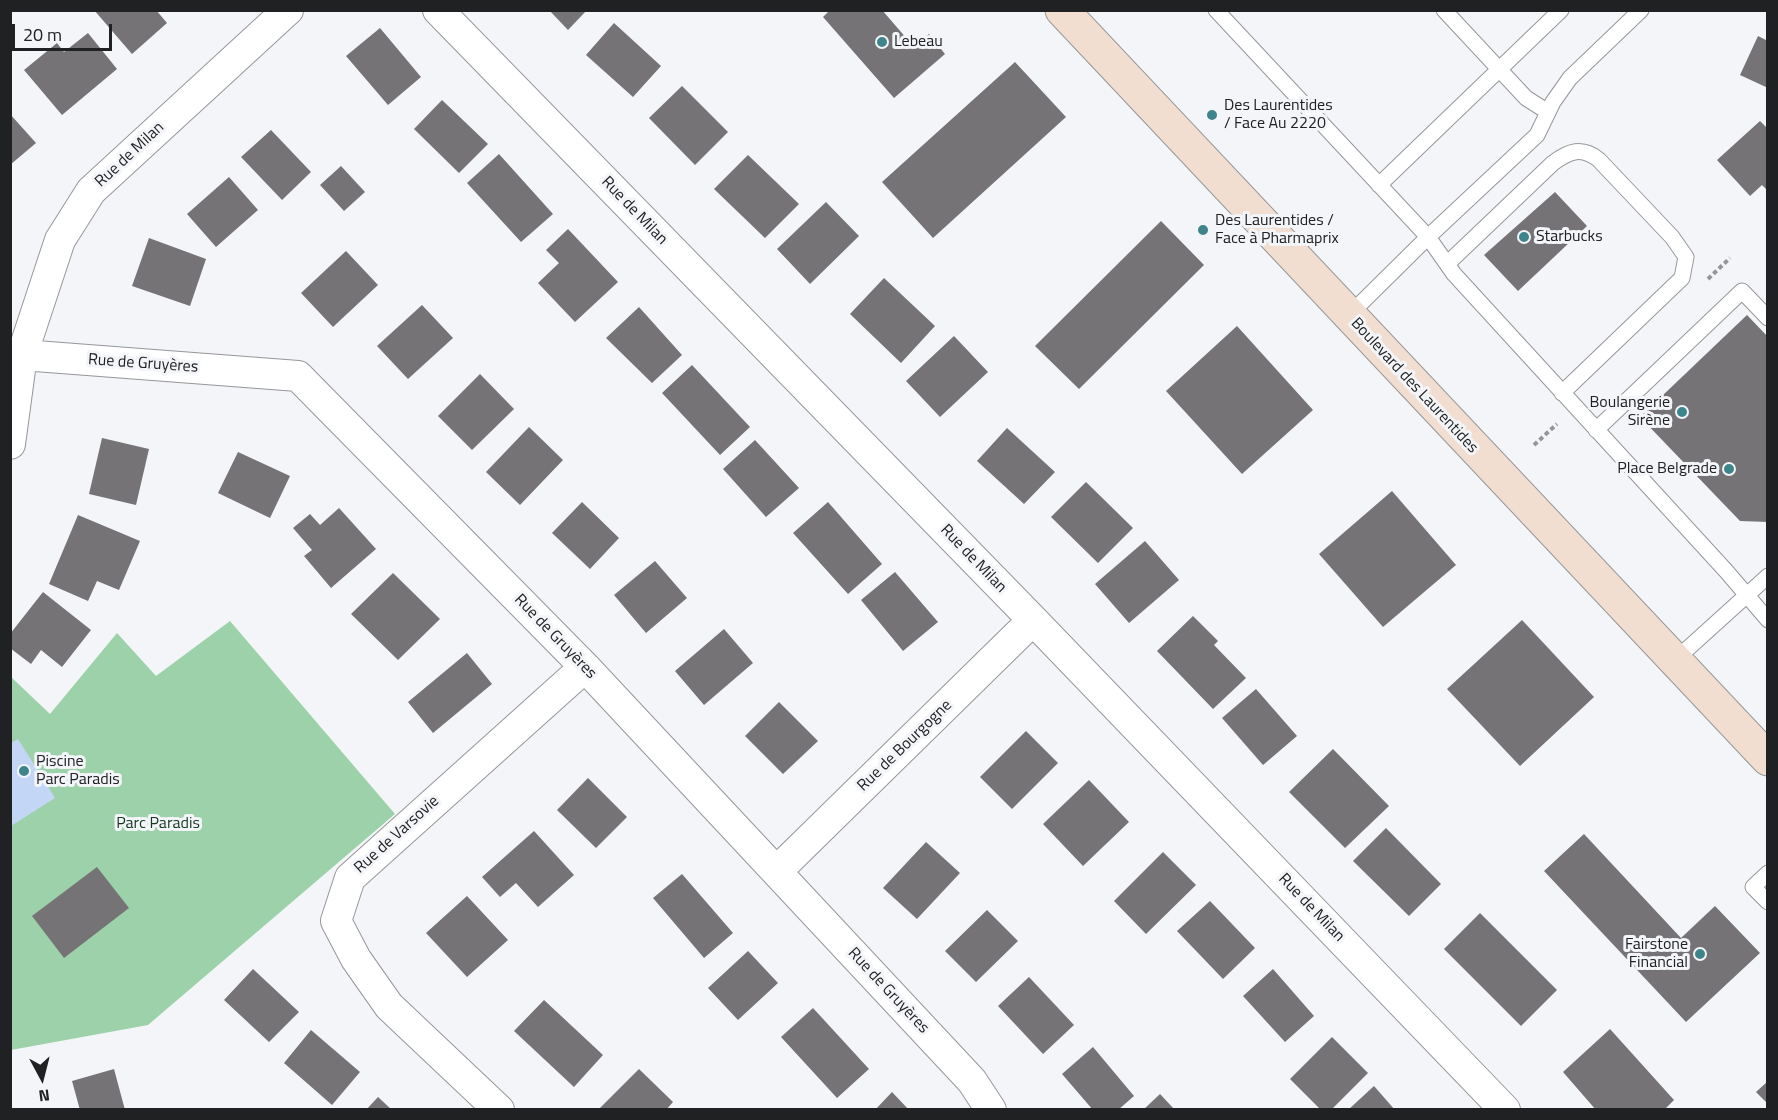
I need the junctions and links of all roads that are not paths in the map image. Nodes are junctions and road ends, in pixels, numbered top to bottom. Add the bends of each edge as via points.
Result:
1 (288, 10) edge
2 (438, 10) edge
3 (1062, 10) edge
4 (1215, 10) edge
5 (1444, 10) edge
6 (1561, 10) edge
7 (1641, 10) edge
8 (1498, 68) junction
9 (1548, 112) junction
10 (1378, 184) junction
11 (1428, 237) junction
12 (1447, 264) junction
13 (1348, 316) junction
14 (1767, 318) edge
15 (22, 355) junction
16 (1562, 393) junction
17 (1596, 430) junction
18 (10, 444) edge
19 (1767, 576) edge
20 (1746, 595) junction
21 (1033, 620) junction
22 (1767, 620) edge
23 (1674, 660) junction
24 (585, 667) junction
25 (1767, 759) edge
26 (777, 871) junction
27 (1767, 873) edge
28 (1767, 902) edge
29 (499, 1110) edge
30 (991, 1110) edge
31 (1505, 1110) edge

1 - 15 street, Rue de Milan via 91,191 60,240
2 - 21 street, Rue de Milan
3 - 13 main road, Boulevard des Laurentides
4 - 10 lane
5 - 8 lane
6 - 8 lane
7 - 9 lane via 1570,78
8 - 9 lane via 1526,98
8 - 10 lane
9 - 11 lane via 1537,135
10 - 11 lane
11 - 12 lane
11 - 13 lane
12 - 16 lane
12 - 16 lane via 1553,163 1571,151 1586,152 1599,160 1672,237 1686,257 1682,278
13 - 23 main road, Boulevard des Laurentides
14 - 17 lane via 1742,291
15 - 18 street, Rue de Milan
15 - 24 street, Rue de Gruyères via 298,376
16 - 17 lane
17 - 20 lane
19 - 20 lane
20 - 22 lane
20 - 23 lane
21 - 26 street, Rue de Bourgogne
21 - 31 street, Rue de Milan
23 - 25 main road, Boulevard des Laurentides
24 - 26 street, Rue de Gruyères
24 - 29 street, Rue de Varsovie via 350,878 336,921 356,959 389,1006
26 - 30 street, Rue de Gruyères via 972,1081
27 - 28 lane via 1753,887

